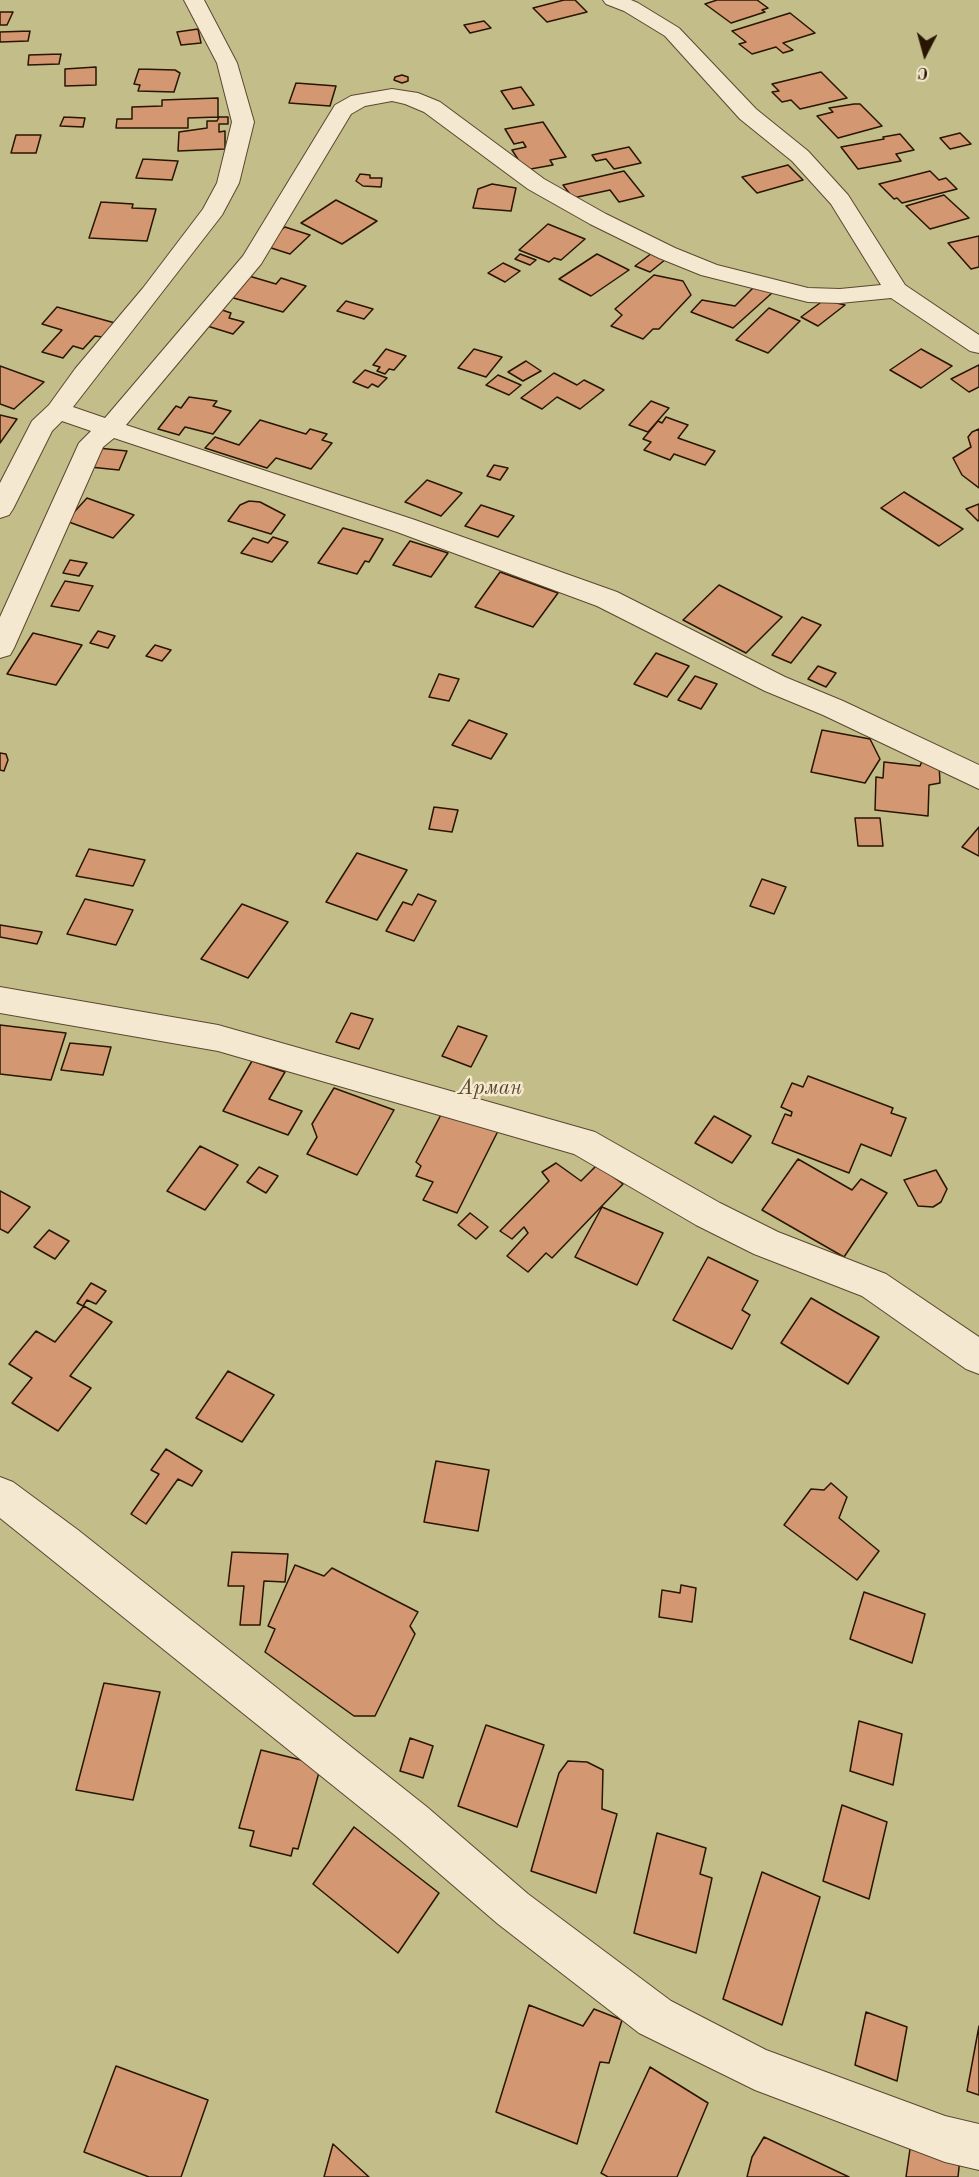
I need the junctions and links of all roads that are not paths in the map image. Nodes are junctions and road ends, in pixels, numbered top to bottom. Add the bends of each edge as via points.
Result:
1 (194, 0) edge
2 (613, 0) edge
3 (896, 290) junction
4 (979, 345) edge
5 (58, 411) junction
6 (109, 429) junction
7 (0, 509) edge
8 (0, 648) edge
9 (979, 778) edge
10 (0, 1000) edge
11 (979, 1357) edge
12 (0, 1495) edge
13 (979, 2147) edge

1 - 5 street via 227,63 243,122 228,183 214,210
2 - 3 street via 672,32 748,114 800,156 840,200
3 - 4 street
3 - 6 street via 808,295 709,270 666,253 536,184 432,107 410,98 374,97 343,110 253,259
5 - 6 street
5 - 7 street via 41,427
6 - 8 street via 92,443
6 - 9 street via 406,526 607,599 774,684
10 - 11 street via 218,1038 583,1142 766,1243 874,1285
12 - 13 street via 403,1815 513,1909 655,2017 755,2068 945,2139

